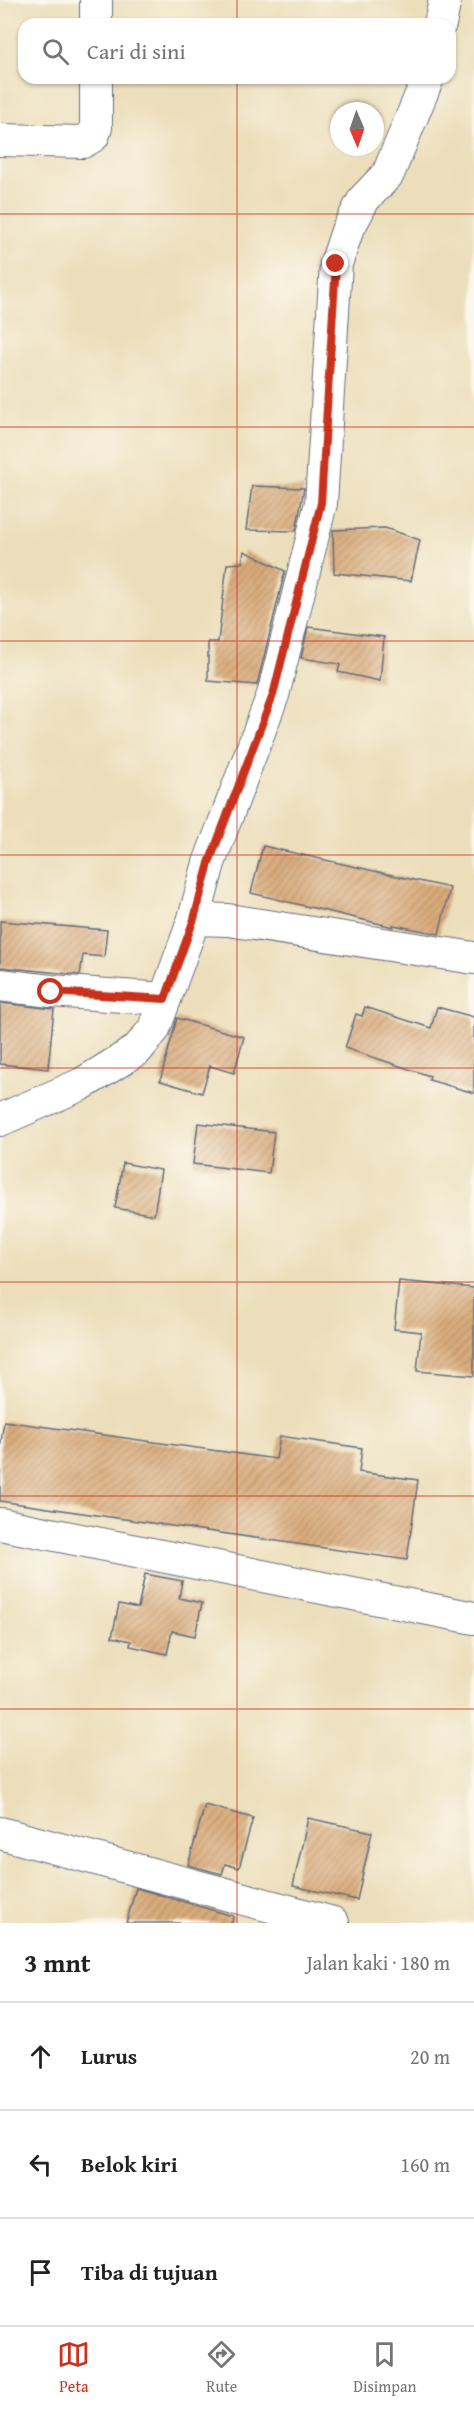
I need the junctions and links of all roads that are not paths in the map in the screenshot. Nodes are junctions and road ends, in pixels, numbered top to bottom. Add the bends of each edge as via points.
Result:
1 (96, 0) edge
2 (445, 0) edge
3 (96, 18) edge
4 (441, 18) edge
5 (96, 84) edge
6 (426, 84) edge
7 (0, 140) edge
8 (194, 919) junction
9 (474, 958) edge
10 (0, 985) edge
11 (165, 999) junction
12 (0, 1120) edge
13 (0, 1524) edge
14 (474, 1618) edge
15 (0, 1833) edge
16 (333, 1923) edge

1 - 3 street
2 - 4 street
5 - 7 street via 93,136 83,142
6 - 8 street via 388,174 364,199 336,264 321,503 273,695 209,863
8 - 9 street via 228,920
8 - 11 street
10 - 11 street
11 - 12 street via 154,1029 137,1050 82,1084
13 - 14 street
15 - 16 street

